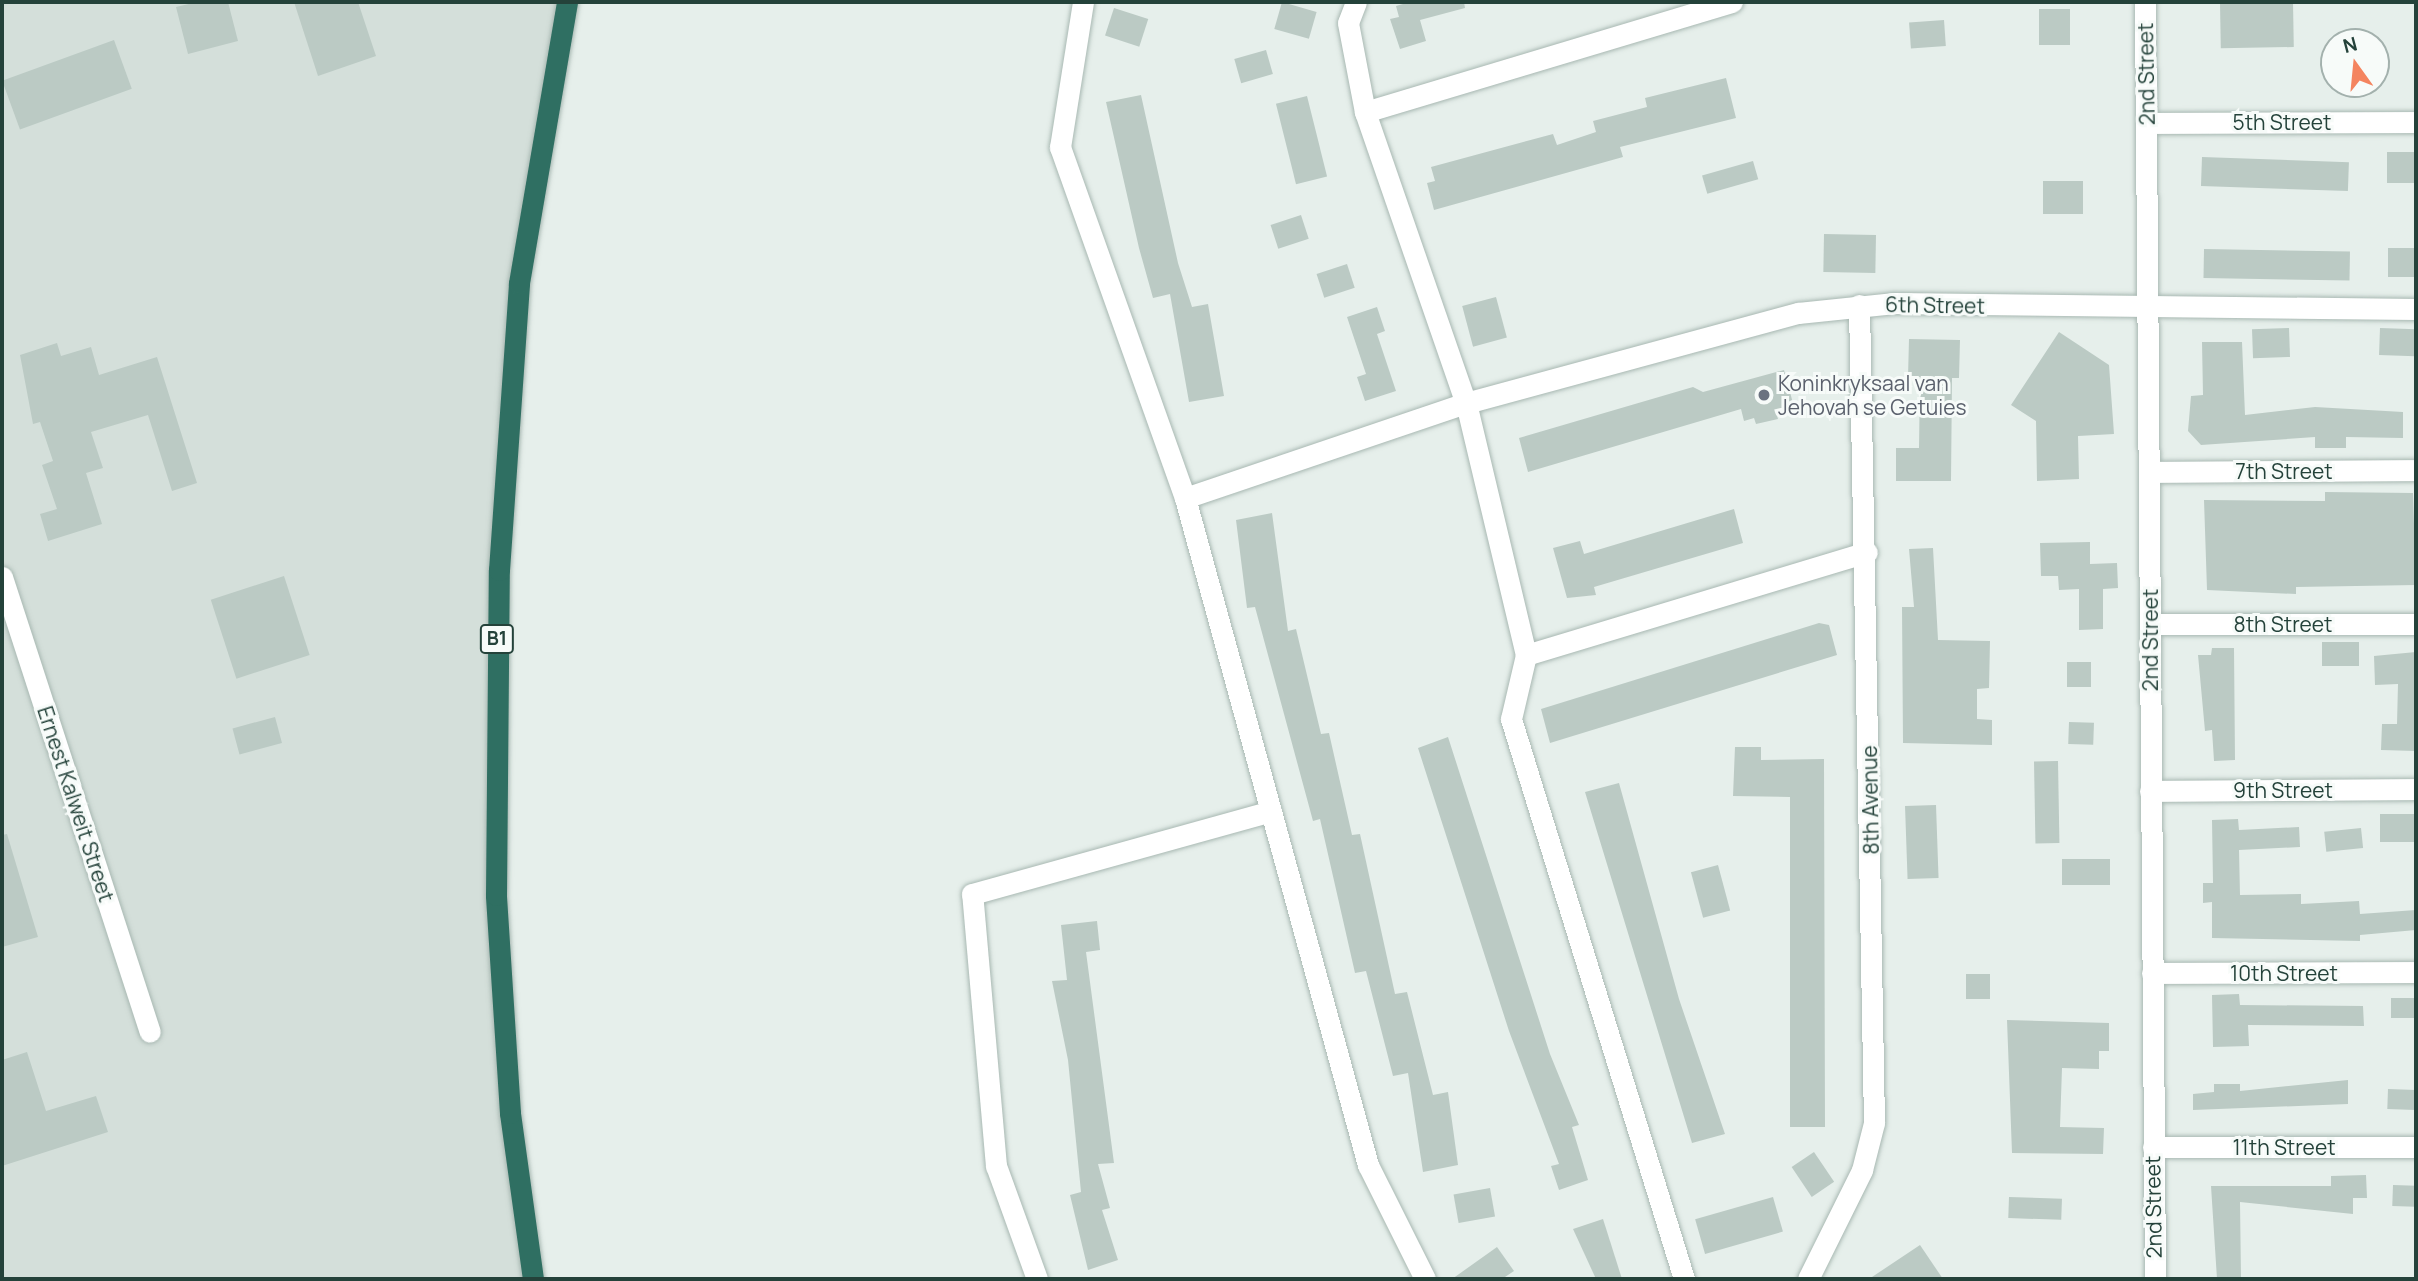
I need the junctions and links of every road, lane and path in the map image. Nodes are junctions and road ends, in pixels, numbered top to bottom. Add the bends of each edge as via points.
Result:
1 (567, 2) edge
2 (1083, 2) edge
3 (1356, 2) edge
4 (1732, 2) edge
5 (2145, 2) edge
6 (1365, 112) junction
7 (2416, 122) edge
8 (2147, 123) junction
9 (1859, 305) junction
10 (2416, 309) edge
11 (2151, 311) junction
12 (1466, 403) junction
13 (2416, 470) edge
14 (2151, 472) junction
15 (1185, 498) junction
16 (1867, 552) junction
17 (2, 577) edge
18 (2150, 624) junction
19 (2416, 624) edge
20 (1526, 655) junction
21 (2416, 789) edge
22 (2150, 791) junction
23 (1271, 811) junction
24 (2416, 972) edge
25 (2152, 973) junction
26 (150, 1032) dead end
27 (2152, 1147) junction
28 (2416, 1147) edge
29 (533, 1279) edge
30 (1037, 1279) edge
31 (1424, 1279) edge
32 (1684, 1279) edge
33 (1808, 1279) edge
34 (2154, 1279) edge

1 - 29 highway, B1 via 519,283 499,570 496,895 510,1113
2 - 15 street via 1060,147
3 - 6 street via 1348,23
4 - 6 street
5 - 8 street, 2nd Street
6 - 12 street
7 - 8 street, 5th Street
8 - 11 street, 2nd Street
9 - 11 street, 6th Street
9 - 12 street, 6th Street via 1798,313
9 - 16 street, 8th Avenue
10 - 11 street, 6th Street
11 - 14 street, 2nd Street
12 - 15 street, 6th Street
12 - 20 street
13 - 14 street, 7th Street
14 - 18 street, 2nd Street
15 - 23 street
16 - 20 street
16 - 33 street, 8th Avenue via 1874,1123 1862,1170
17 - 26 street, Ernest Kalweit Street
18 - 19 street, 8th Street
18 - 22 street, 2nd Street
20 - 32 street via 1511,719
21 - 22 street, 9th Street
22 - 25 street, 2nd Street
23 - 30 street via 972,894 996,1166
23 - 31 street via 1368,1164
24 - 25 street, 10th Street
25 - 27 street, 2nd Street
27 - 28 street, 11th Street
27 - 34 street, 2nd Street

